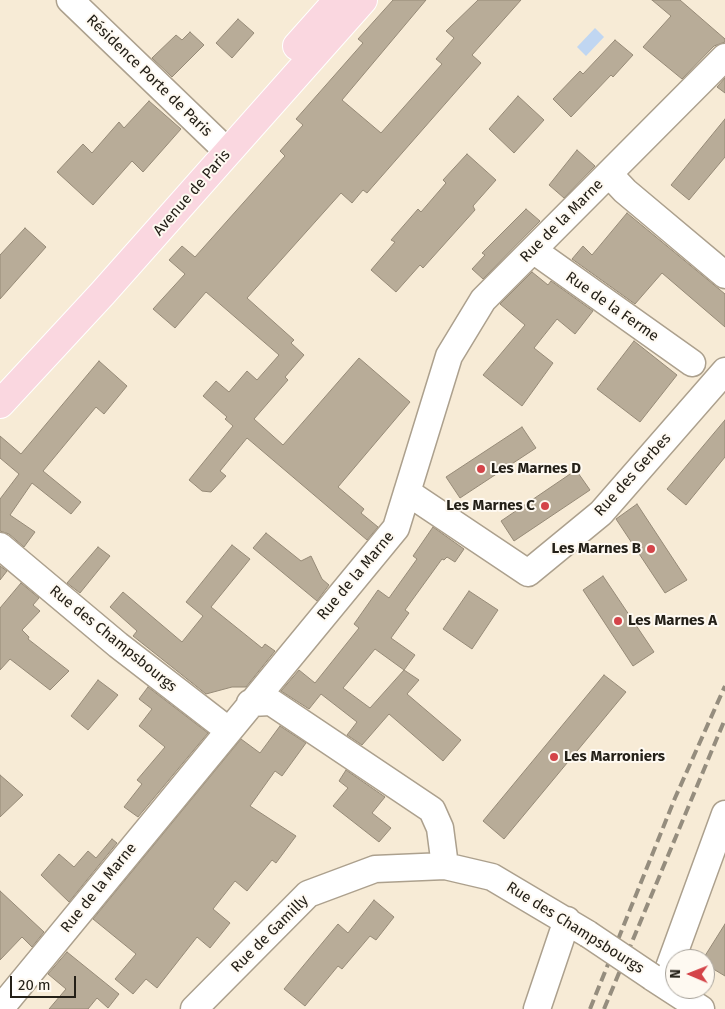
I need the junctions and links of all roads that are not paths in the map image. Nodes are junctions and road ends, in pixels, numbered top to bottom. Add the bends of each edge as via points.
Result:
1 (70, 0) edge
2 (338, 0) edge
3 (364, 0) edge
4 (725, 57) edge
5 (222, 145) junction
6 (609, 174) junction
7 (533, 250) junction
8 (725, 276) edge
9 (692, 363) dead end
10 (725, 371) edge
11 (9, 394) edge
12 (407, 492) junction
13 (0, 546) edge
14 (250, 703) junction
15 (228, 730) junction
16 (725, 814) edge
17 (445, 866) junction
18 (578, 927) junction
19 (657, 981) junction
20 (690, 1006) edge
21 (0, 1009) edge
22 (194, 1009) edge
23 (537, 1009) edge

1 - 5 street, Résidence Porte de Paris
2 - 5 main road, Avenue de Paris
3 - 5 main road, Avenue de Paris
4 - 6 street, Rue de la Marne
5 - 11 main road, Avenue de Paris via 102,294
6 - 7 street, Rue de la Marne
6 - 8 street
7 - 9 street, Rue de la Ferme
7 - 12 street, Rue de la Marne via 483,300 448,356
10 - 12 street, Rue des Gerbes via 601,513 528,573
12 - 14 street, Rue de la Marne via 396,528
13 - 15 street, Rue des Champsbourgs via 118,645
14 - 15 street, Rue de la Marne
14 - 17 street via 271,702 432,810 440,828
15 - 21 street, Rue de la Marne
16 - 19 street
17 - 18 street, Rue des Champsbourgs via 492,877
17 - 22 street, Rue de Gamilly via 375,869 308,894
18 - 19 street, Rue des Champsbourgs, bridge
18 - 23 street
19 - 20 street, Rue des Champsbourgs

